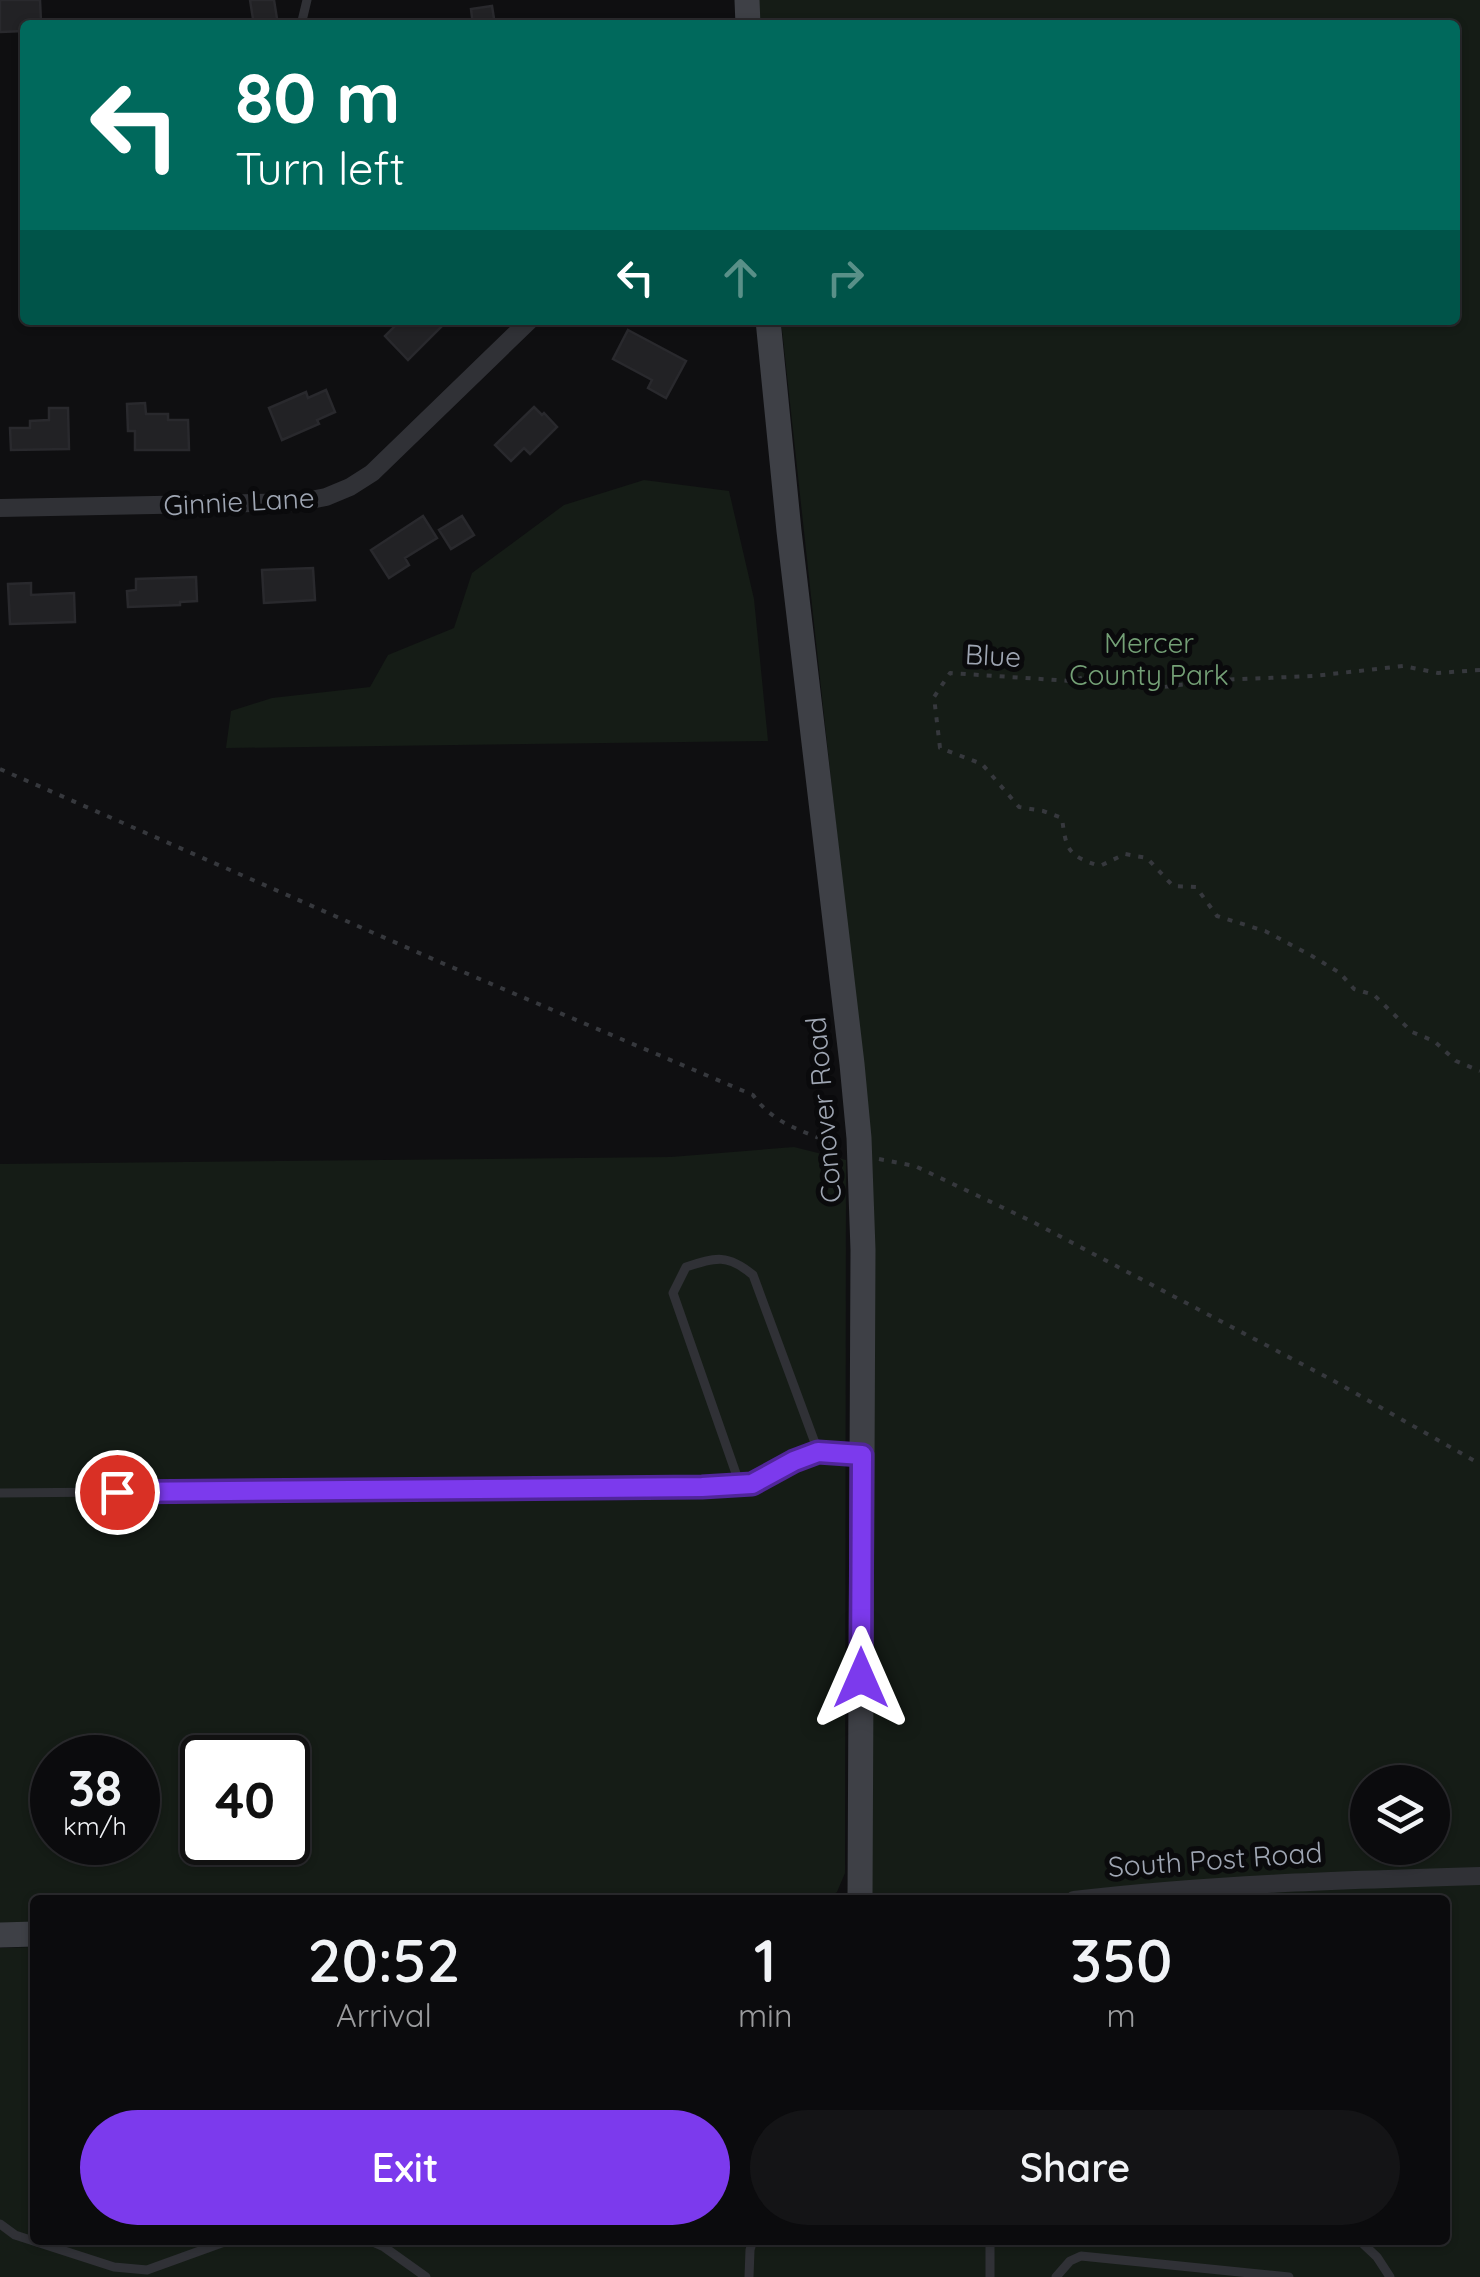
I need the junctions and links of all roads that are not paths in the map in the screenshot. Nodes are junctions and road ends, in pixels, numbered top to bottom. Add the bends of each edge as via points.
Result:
1 (525, 325) edge
2 (768, 325) edge
3 (0, 508) edge
4 (818, 1452) junction
5 (862, 1455) junction
6 (740, 1485) junction
7 (0, 1493) edge
8 (1480, 1876) edge
9 (860, 1895) edge
10 (1117, 1895) edge
11 (30, 1934) edge
12 (0, 1936) edge
13 (0, 2224) edge
14 (30, 2240) edge
15 (47, 2245) edge
16 (216, 2245) edge
17 (379, 2245) edge
18 (752, 2245) edge
19 (990, 2245) edge
20 (1364, 2245) edge
21 (426, 2277) edge
22 (750, 2277) edge
23 (990, 2277) edge
24 (1056, 2277) edge
25 (1289, 2277) edge
26 (1390, 2277) edge

1 - 3 street, Ginnie Lane via 386,462 326,497
2 - 5 street, Conover Road via 852,1064 864,1250
4 - 5 lane
4 - 6 lane
4 - 6 lane via 753,1276 736,1261 712,1258 686,1267 673,1293
5 - 9 street, Conover Road
6 - 7 lane
8 - 10 street, South Post Road
11 - 12 street
13 - 14 lane
15 - 16 lane via 147,2270
17 - 21 lane
18 - 22 lane
19 - 23 lane
20 - 26 lane
24 - 25 lane via 1081,2256

